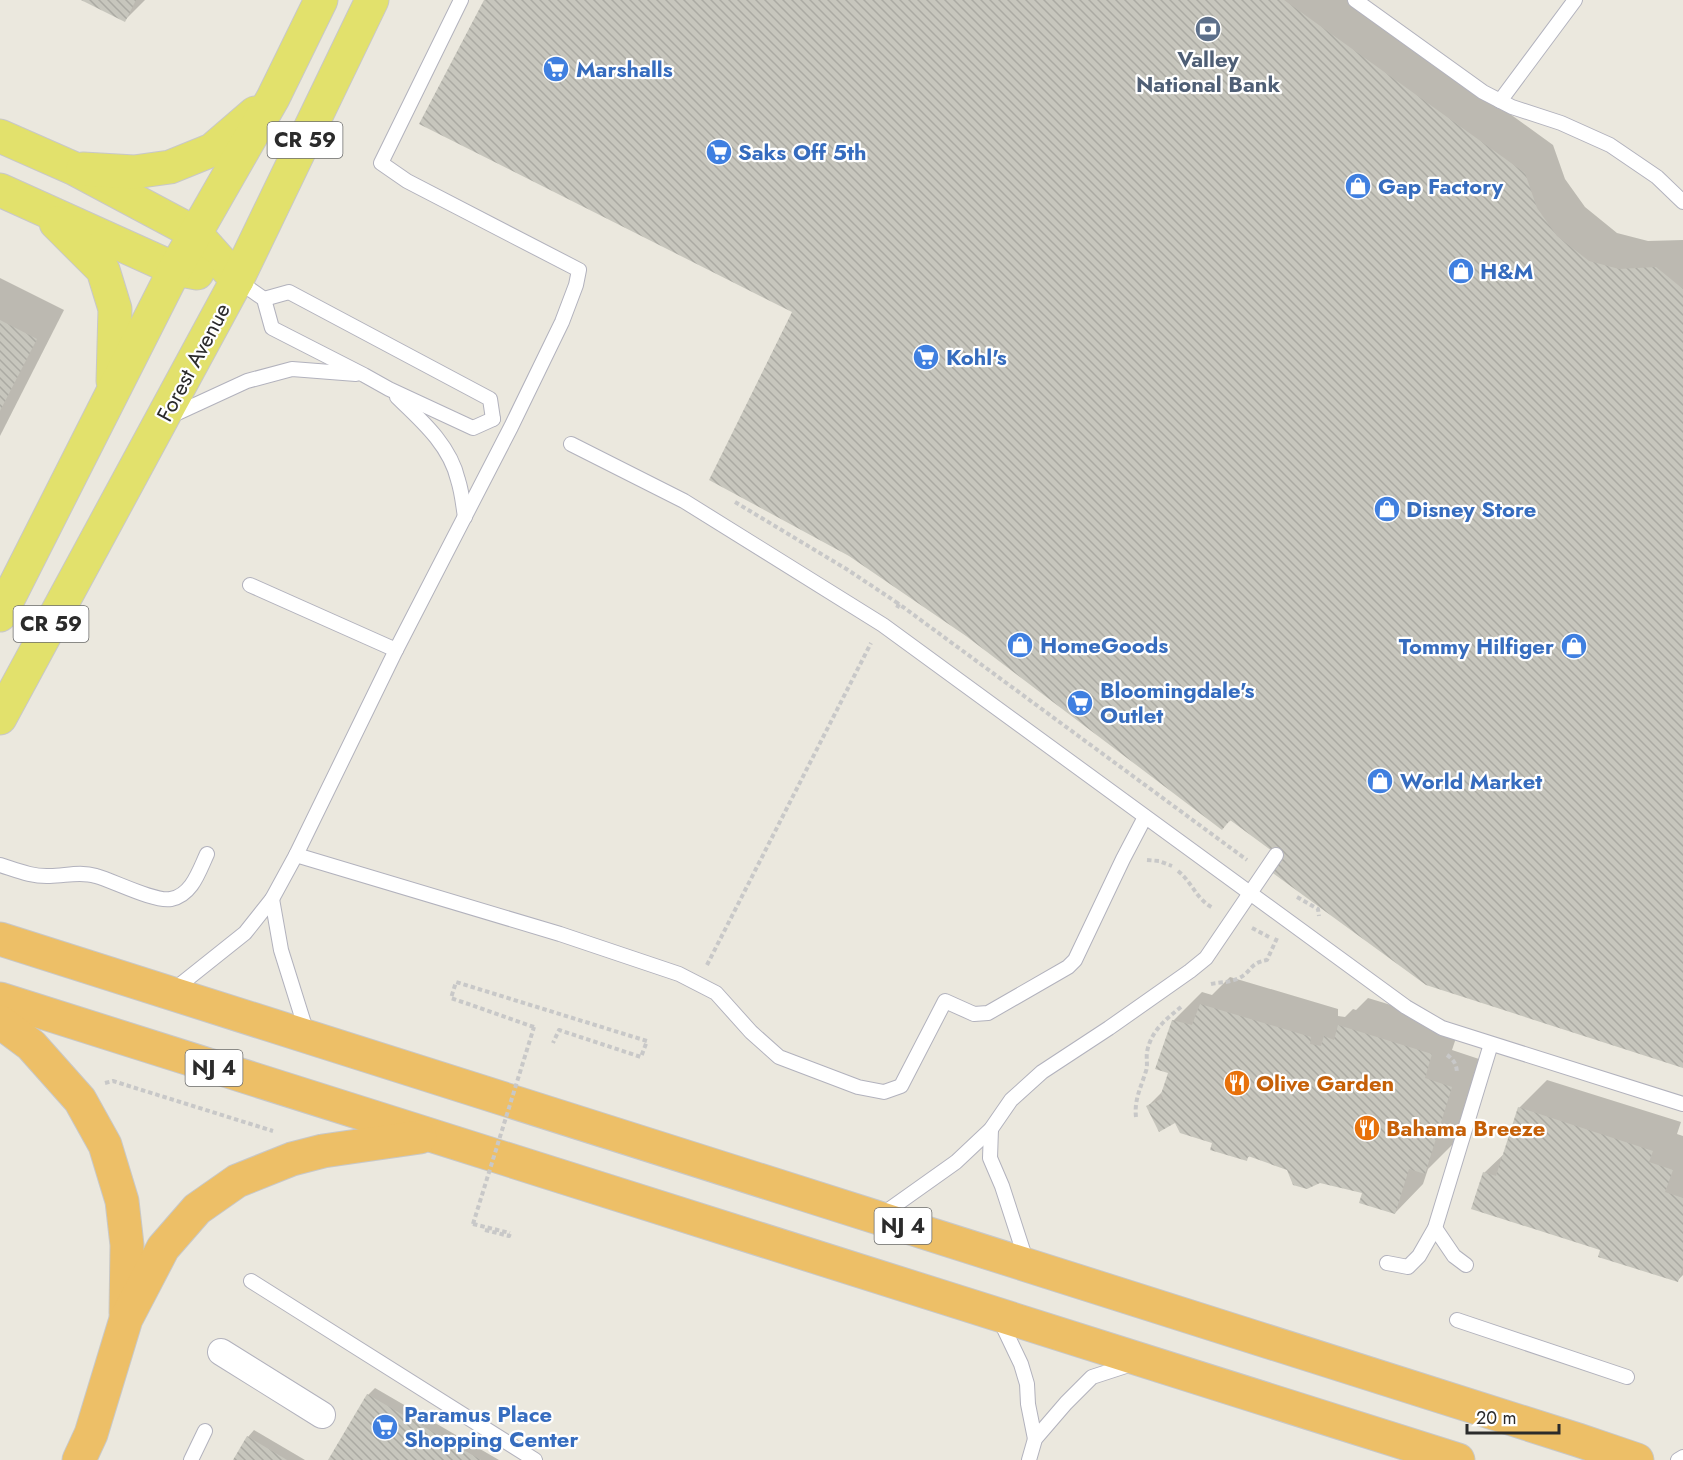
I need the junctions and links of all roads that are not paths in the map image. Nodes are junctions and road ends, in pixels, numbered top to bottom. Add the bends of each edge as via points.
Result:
1 (321, 0) edge
2 (372, 0) edge
3 (461, 0) edge
4 (1356, 0) edge
5 (1575, 0) edge
6 (273, 98) junction
7 (1500, 100) junction
8 (0, 136) edge
9 (75, 169) junction
10 (0, 190) edge
11 (1683, 202) edge
12 (42, 209) junction
13 (195, 233) junction
14 (175, 269) junction
15 (237, 280) junction
16 (264, 299) junction
17 (364, 375) junction
18 (389, 389) junction
19 (112, 392) junction
20 (493, 419) junction
21 (161, 421) junction
22 (511, 427) junction
23 (571, 444) dead end
24 (465, 517) junction
25 (250, 585) dead end
26 (0, 615) edge
27 (396, 650) junction
28 (0, 718) edge
29 (1145, 817) junction
30 (207, 854) dead end
31 (296, 855) junction
32 (1276, 855) dead end
33 (0, 865) edge
34 (1249, 893) junction
35 (272, 899) junction
36 (0, 939) edge
37 (169, 993) junction
38 (0, 999) edge
39 (0, 1022) edge
40 (308, 1036) junction
41 (1491, 1044) junction
42 (1683, 1104) edge
43 (990, 1129) junction
44 (428, 1136) junction
45 (878, 1218) junction
46 (1435, 1228) junction
47 (1387, 1263) dead end
48 (1028, 1265) junction
49 (1466, 1265) dead end
50 (251, 1281) dead end
51 (997, 1313) junction
52 (126, 1319) junction
53 (1457, 1320) dead end
54 (221, 1352) dead end
55 (1144, 1360) junction
56 (1627, 1377) dead end
57 (322, 1415) dead end
58 (205, 1431) dead end
59 (1035, 1438) junction
60 (1683, 1457) edge
61 (79, 1460) edge
62 (191, 1460) edge
63 (535, 1460) edge
64 (1029, 1460) edge
65 (1458, 1460) edge
66 (1637, 1460) edge
67 (1678, 1460) edge

1 - 6 main road, CR 59
2 - 15 main road, Forest Avenue / CR 59
3 - 22 lane via 381,163 407,181 579,270 562,322
4 - 7 lane via 1483,92
5 - 7 lane
6 - 9 main road via 212,150 170,167 134,171
6 - 13 main road, CR 59
7 - 11 lane via 1610,145 1657,177
8 - 9 main road
9 - 13 main road
10 - 12 main road
12 - 14 main road
12 - 19 main road via 103,270 115,309
13 - 14 main road, CR 59
13 - 15 main road
14 - 15 main road
14 - 19 main road, CR 59
15 - 16 lane
15 - 21 main road, Forest Avenue / CR 59
16 - 17 lane via 272,328
16 - 20 lane via 289,292 490,399
17 - 18 lane
17 - 21 lane via 292,369 247,381
18 - 20 lane via 473,428
18 - 24 lane via 425,424 453,463
19 - 26 main road, CR 59
20 - 22 lane
21 - 28 main road, Forest Avenue / CR 59
22 - 24 lane
23 - 29 lane via 684,501 883,625
24 - 27 lane
25 - 27 lane
27 - 31 lane
29 - 31 lane via 1075,960 988,1013 974,1014 945,1001 901,1086 884,1092 858,1087 779,1057 716,993 679,974
29 - 34 lane
30 - 33 lane via 193,884 170,899 94,875 36,875
31 - 35 lane
32 - 34 lane
34 - 41 lane via 1406,1007 1442,1028
34 - 43 lane via 1206,958 1042,1072 1011,1100
35 - 37 lane via 245,933
35 - 40 lane via 280,950
36 - 37 highway, NJ 4
37 - 40 highway, NJ 4
38 - 44 highway, NJ 4
39 - 52 highway via 31,1045 80,1100 105,1145 122,1201 127,1245
40 - 45 highway, NJ 4
41 - 42 lane
41 - 46 lane
43 - 45 lane via 956,1162
43 - 48 lane via 990,1158
44 - 51 highway, NJ 4
44 - 52 highway via 323,1151 237,1181 197,1209 163,1248
45 - 48 highway, NJ 4
46 - 47 lane via 1408,1267
46 - 49 lane via 1454,1256
48 - 66 highway, NJ 4
50 - 63 lane
51 - 55 highway, NJ 4
51 - 59 lane via 1021,1364
52 - 61 highway via 91,1434
53 - 56 lane
54 - 57 street
55 - 59 lane via 1092,1377
55 - 65 highway, NJ 4
58 - 62 lane
59 - 64 lane
60 - 67 lane

